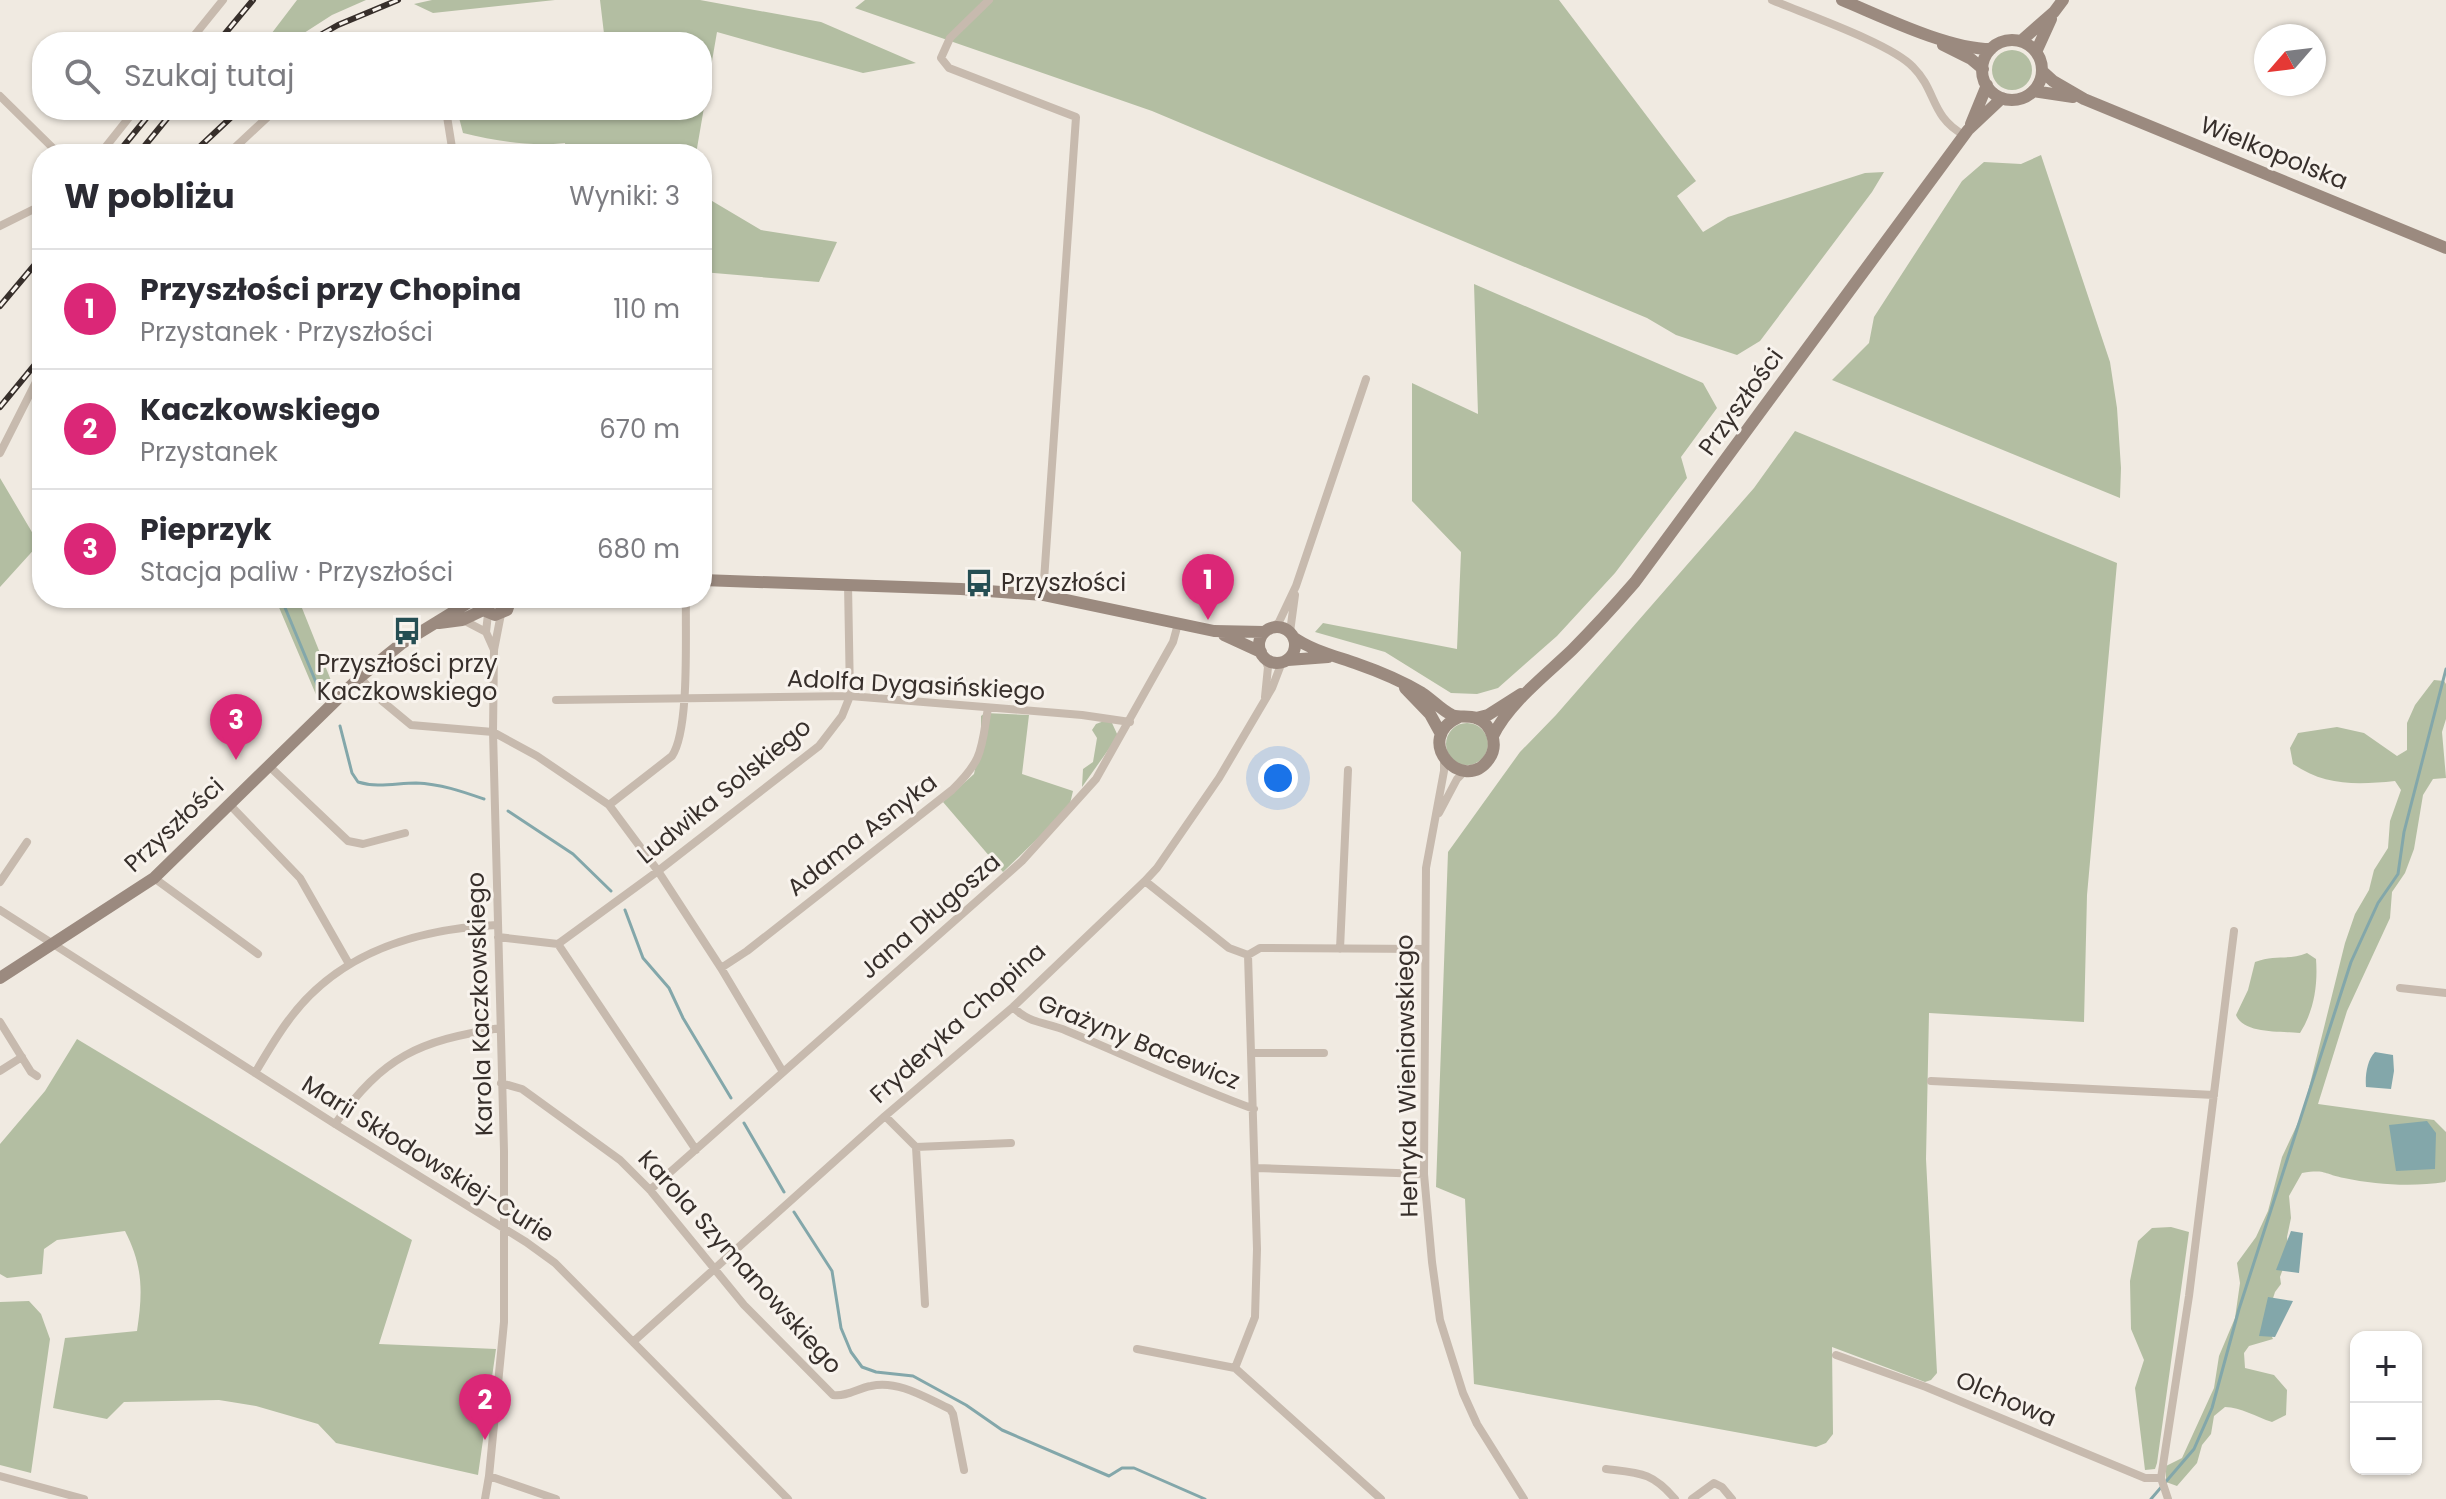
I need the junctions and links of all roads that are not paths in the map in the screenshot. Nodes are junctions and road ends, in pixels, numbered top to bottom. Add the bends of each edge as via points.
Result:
1 (223, 0) edge
2 (989, 0) edge
3 (1772, 0) edge
4 (1842, 0) edge
5 (2063, 0) edge
6 (2054, 12) junction
7 (1908, 27) junction
8 (197, 32) edge
9 (2021, 41) junction
10 (1991, 49) junction
11 (2036, 52) junction
12 (1983, 69) junction
13 (2042, 71) junction
14 (1987, 85) junction
15 (2033, 91) junction
16 (0, 96) edge
17 (2002, 98) junction
18 (2084, 99) junction
19 (127, 120) edge
20 (262, 120) edge
21 (448, 120) edge
22 (1966, 133) junction
23 (49, 144) edge
24 (108, 144) edge
25 (238, 144) edge
26 (451, 144) edge
27 (32, 210) edge
28 (0, 226) edge
29 (2446, 248) edge
30 (1366, 379) dead end
31 (32, 390) edge
32 (0, 453) edge
33 (712, 580) edge
34 (848, 584) junction
35 (1296, 586) junction
36 (1043, 595) junction
37 (482, 608) edge
38 (483, 608) edge
39 (485, 608) edge
40 (485, 608) edge
41 (686, 608) edge
42 (462, 620) junction
43 (436, 624) junction
44 (1178, 624) junction
45 (1268, 630) junction
46 (1214, 631) junction
47 (486, 632) junction
48 (1292, 635) junction
49 (494, 650) junction
50 (1263, 656) junction
51 (1336, 657) junction
52 (1285, 661) junction
53 (360, 677) junction
54 (1400, 683) junction
55 (1533, 686) junction
56 (850, 696) junction
57 (1265, 698) junction
58 (683, 699) junction
59 (556, 700) dead end
60 (988, 708) junction
61 (1459, 717) junction
62 (1476, 718) junction
63 (1130, 722) junction
64 (493, 732) junction
65 (1441, 734) junction
66 (1493, 736) junction
67 (1444, 759) junction
68 (269, 766) junction
69 (1348, 770) dead end
70 (1465, 771) junction
71 (230, 805) junction
72 (609, 805) junction
73 (1433, 825) junction
74 (405, 833) dead end
75 (27, 842) dead end
76 (658, 871) junction
77 (154, 878) junction
78 (1145, 881) junction
79 (0, 882) edge
80 (0, 910) edge
81 (497, 925) junction
82 (2234, 931) dead end
83 (498, 937) junction
84 (53, 944) junction
85 (558, 944) junction
86 (1340, 949) junction
87 (1425, 949) junction
88 (258, 954) dead end
89 (1248, 955) junction
90 (349, 964) junction
91 (721, 968) junction
92 (0, 978) edge
93 (2400, 988) dead end
94 (2446, 993) edge
95 (1013, 1007) junction
96 (0, 1022) edge
97 (500, 1028) junction
98 (1252, 1053) junction
99 (1324, 1053) dead end
100 (22, 1057) junction
101 (0, 1071) edge
102 (783, 1072) junction
103 (255, 1073) junction
104 (37, 1076) dead end
105 (1931, 1081) dead end
106 (501, 1083) junction
107 (2214, 1095) junction
108 (1254, 1109) junction
109 (885, 1116) junction
110 (335, 1124) junction
111 (1011, 1143) dead end
112 (916, 1147) junction
113 (696, 1150) junction
114 (1256, 1168) junction
115 (1424, 1174) junction
116 (650, 1190) junction
117 (505, 1231) junction
118 (715, 1267) junction
119 (925, 1304) dead end
120 (634, 1341) junction
121 (1137, 1349) dead end
122 (1836, 1355) dead end
123 (1235, 1368) junction
124 (1606, 1469) dead end
125 (964, 1470) dead end
126 (0, 1476) edge
127 (489, 1476) junction
128 (2161, 1478) junction
129 (84, 1499) edge
130 (485, 1499) edge
131 (556, 1499) edge
132 (788, 1499) edge
133 (1381, 1499) edge
134 (1524, 1499) edge
135 (1675, 1499) edge
136 (1692, 1499) edge
137 (1732, 1499) edge
138 (2168, 1499) edge

1 - 8 street
2 - 36 street via 950,38 941,58 949,68 1076,117
3 - 22 street via 1903,57 1926,83 1945,121
4 - 7 street
5 - 6 street
6 - 9 street
6 - 11 street
7 - 10 street
7 - 12 street
9 - 10 street via 2003,41
9 - 11 street
10 - 12 street
11 - 13 street
12 - 14 street
13 - 15 street
13 - 18 street, Wielkopolska
14 - 17 street
14 - 22 street, Przyszłości
15 - 17 street via 2020,99
15 - 18 street, Wielkopolska
16 - 23 street
17 - 22 street, Przyszłości
18 - 29 street, Wielkopolska
19 - 24 street
20 - 25 street
21 - 26 street
22 - 55 street, Przyszłości via 1635,582
27 - 28 street
30 - 35 street
31 - 32 street
33 - 34 street
34 - 36 street
34 - 56 street
35 - 45 street via 1279,622
35 - 48 street
36 - 44 street
37 - 43 street, Przyszłości
38 - 42 street
39 - 47 street
40 - 49 street, Karola Kaczkowskiego
41 - 58 street
42 - 43 street
42 - 47 street
43 - 53 street, Przyszłości
44 - 46 street
44 - 63 street, Jana Długosza
45 - 46 street
45 - 48 street via 1279,627
45 - 50 street via 1259,644
46 - 50 street
47 - 49 street, Karola Kaczkowskiego
48 - 51 street
48 - 52 street via 1295,647
49 - 64 street, Karola Kaczkowskiego
50 - 52 street
50 - 57 street, Fryderyka Chopina via 1268,667
51 - 52 street
51 - 54 street
52 - 57 street, Fryderyka Chopina
53 - 64 street via 411,725
53 - 68 street, Przyszłości
54 - 61 street
54 - 65 street
55 - 62 street, Przyszłości
55 - 66 street, Przyszłości
56 - 58 street, Adolfa Dygasińskiego
56 - 60 street, Adolfa Dygasińskiego
56 - 76 street, Ludwika Solskiego via 819,746
57 - 78 street, Fryderyka Chopina via 1219,778
58 - 59 street, Adolfa Dygasińskiego
58 - 72 street via 680,737 672,756
60 - 63 street, Adolfa Dygasińskiego
60 - 91 street, Adama Asnyka via 981,752 972,771
61 - 62 street
61 - 65 street
62 - 66 street
63 - 102 street, Jana Długosza via 1096,779 1022,861
64 - 72 street
64 - 81 street, Karola Kaczkowskiego
65 - 67 street
66 - 70 street via 1488,761
67 - 70 street
67 - 73 street, Henryka Wieniawskiego
68 - 71 street, Przyszłości
68 - 74 street via 348,841 363,844
69 - 86 street
70 - 73 street, Henryka Wieniawskiego
71 - 77 street, Przyszłości
71 - 90 street via 300,878
72 - 76 street
73 - 87 street, Henryka Wieniawskiego via 1426,868
75 - 79 street
76 - 85 street, Ludwika Solskiego
76 - 91 street
77 - 84 street, Przyszłości
77 - 88 street
78 - 89 street via 1229,948
78 - 95 street, Fryderyka Chopina
80 - 84 street, Marii Skłodowskiej-Curie
81 - 83 street, Karola Kaczkowskiego
81 - 90 street via 440,929
82 - 107 street
83 - 85 street
83 - 97 street, Karola Kaczkowskiego
84 - 92 street, Przyszłości
84 - 103 street, Marii Skłodowskiej-Curie
85 - 113 street
86 - 87 street
86 - 89 street via 1260,948
87 - 115 street, Henryka Wieniawskiego
89 - 98 street
90 - 103 street via 289,1020
91 - 102 street
93 - 94 street
95 - 108 street, Grażyny Bacewicz via 1024,1019 1053,1024 1189,1086
95 - 109 street, Fryderyka Chopina
96 - 100 street
97 - 106 street, Karola Kaczkowskiego
97 - 110 street via 409,1051 364,1087
98 - 99 street
98 - 108 street
100 - 101 street
100 - 104 street
102 - 113 street, Jana Długosza
103 - 110 street, Marii Skłodowskiej-Curie
105 - 107 street
106 - 116 street, Karola Szymanowskiego via 545,1103
106 - 117 street, Karola Kaczkowskiego
107 - 128 street
108 - 114 street
109 - 112 street
109 - 118 street, Fryderyka Chopina
110 - 117 street, Marii Skłodowskiej-Curie
111 - 112 street
112 - 119 street
113 - 116 street, Jana Długosza
114 - 115 street
114 - 123 street via 1255,1317
115 - 134 street, Henryka Wieniawskiego via 1436,1297 1449,1354 1477,1424
116 - 118 street, Karola Szymanowskiego
117 - 120 street, Marii Skłodowskiej-Curie via 555,1263
117 - 127 street, Karola Kaczkowskiego via 504,1322
118 - 120 street, Fryderyka Chopina
118 - 125 street, Karola Szymanowskiego via 744,1305 833,1395 886,1385 950,1409
120 - 132 street, Marii Skłodowskiej-Curie
121 - 123 street
122 - 128 street, Olchowa via 2145,1478
123 - 133 street
124 - 135 street via 1648,1474
126 - 129 street
127 - 130 street, Karola Kaczkowskiego
127 - 131 street
128 - 138 street
136 - 137 street via 1714,1483

